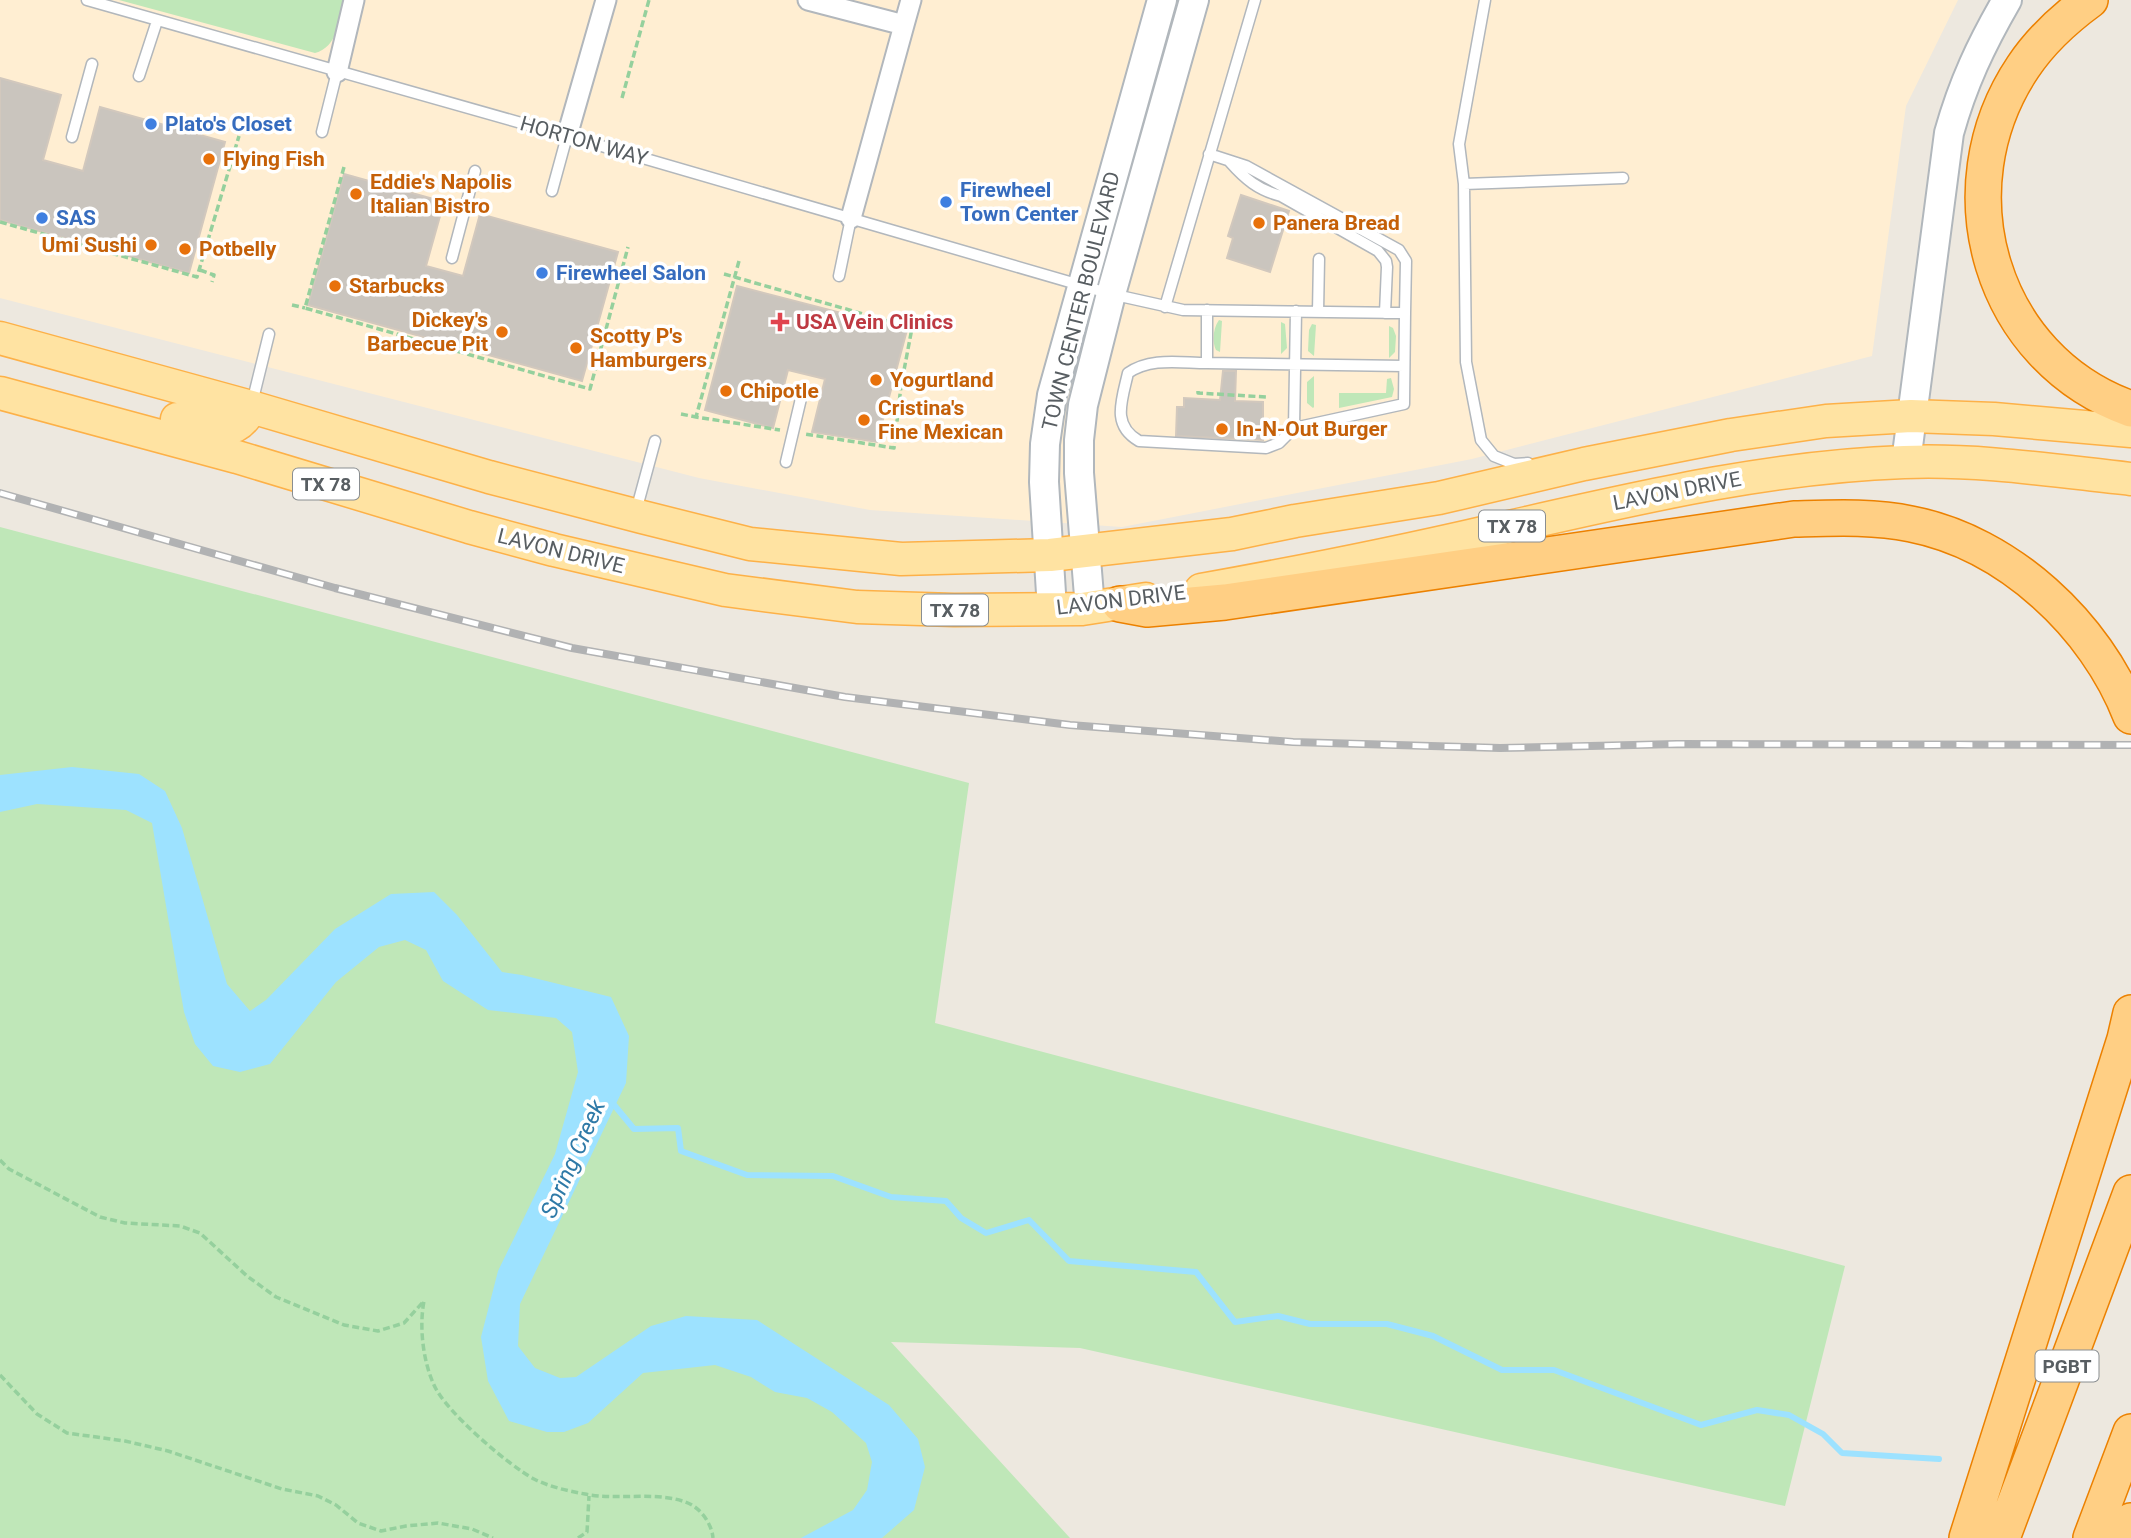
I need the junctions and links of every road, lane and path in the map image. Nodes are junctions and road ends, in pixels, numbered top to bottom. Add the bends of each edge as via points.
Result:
1 (87, 0) edge
2 (355, 0) edge
3 (606, 0) edge
4 (649, 0) edge
5 (808, 0) edge
6 (911, 0) edge
7 (1162, 0) edge
8 (1194, 0) edge
9 (1255, 0) edge
10 (1485, 0) edge
11 (2007, 0) edge
12 (2090, 0) edge
13 (157, 21) junction
14 (904, 25) junction
15 (92, 64) dead end
16 (337, 72) junction
17 (139, 76) dead end
18 (622, 98) dead end
19 (321, 132) dead end
20 (239, 136) dead end
21 (567, 136) junction
22 (72, 137) dead end
23 (1209, 154) junction
24 (1230, 162) junction
25 (344, 167) dead end
26 (475, 171) dead end
27 (1623, 178) dead end
28 (1464, 184) junction
29 (552, 191) dead end
30 (851, 218) junction
31 (0, 222) edge
32 (628, 247) dead end
33 (452, 258) dead end
34 (1319, 259) dead end
35 (738, 261) dead end
36 (200, 270) junction
37 (724, 274) dead end
38 (839, 276) dead end
39 (734, 277) junction
40 (212, 282) dead end
41 (1081, 284) junction
42 (1111, 295) junction
43 (292, 305) dead end
44 (1165, 307) junction
45 (304, 308) junction
46 (1207, 310) junction
47 (1296, 311) junction
48 (1318, 312) junction
49 (1385, 313) junction
50 (1405, 313) junction
51 (269, 334) dead end
52 (0, 338) edge
53 (1207, 363) junction
54 (1295, 365) junction
55 (1404, 366) junction
56 (803, 390) dead end
57 (1198, 391) dead end
58 (0, 393) edge
59 (1266, 397) dead end
60 (33, 402) junction
61 (251, 407) junction
62 (2131, 409) edge
63 (681, 414) dead end
64 (1911, 416) junction
65 (696, 417) junction
66 (1294, 428) junction
67 (2131, 431) edge
68 (793, 432) junction
69 (655, 441) dead end
70 (1623, 456) junction
71 (786, 462) dead end
72 (1906, 462) junction
73 (2131, 479) edge
74 (635, 515) junction
75 (1084, 552) junction
76 (1050, 555) junction
77 (1105, 606) junction
78 (1052, 609) junction
79 (2131, 716) edge
80 (2129, 1025) edge
81 (0, 1160) edge
82 (2131, 1193) edge
83 (0, 1375) edge
84 (2131, 1432) edge
85 (589, 1495) junction
86 (2131, 1521) edge
87 (493, 1538) edge
88 (578, 1538) edge
89 (713, 1538) edge
90 (1967, 1538) edge
91 (2002, 1538) edge
92 (2091, 1538) edge
93 (2116, 1538) edge

1 - 13 lane, HORTON WAY
2 - 16 street
3 - 21 street
4 - 18 path
5 - 14 street
6 - 14 street
7 - 41 street, TOWN CENTER BOULEVARD
8 - 42 street, TOWN CENTER BOULEVARD
9 - 23 lane
10 - 28 lane via 1459,144
11 - 64 street via 1961,90 1949,133
12 - 62 highway via 2039,44 2003,103 1990,141 1982,219 2005,298 2027,334 2052,361 2088,388
13 - 16 lane, HORTON WAY
13 - 17 lane
14 - 30 street
15 - 22 lane
16 - 19 lane
16 - 21 lane, HORTON WAY
20 - 36 path
21 - 29 lane
21 - 30 lane, HORTON WAY
23 - 24 lane
23 - 44 lane
24 - 49 lane via 1245,180 1378,251 1387,267
24 - 50 lane via 1247,166 1399,250 1406,261
25 - 45 path
26 - 33 lane
27 - 28 lane
28 - 70 lane via 1466,362 1481,440 1494,456 1514,464
30 - 38 lane
30 - 41 lane, HORTON WAY
31 - 36 path via 198,277
32 - 45 path via 590,389
34 - 48 lane
35 - 39 path
36 - 40 path via 214,275
37 - 39 path
39 - 65 path
39 - 68 path via 912,328 894,448
41 - 42 lane, HORTON WAY
41 - 76 street, TOWN CENTER BOULEVARD via 1052,395 1045,444
42 - 44 lane, HORTON WAY
42 - 75 street, TOWN CENTER BOULEVARD via 1083,405 1079,440
43 - 45 path
44 - 46 lane, HORTON WAY
46 - 47 lane, HORTON WAY
46 - 53 lane
47 - 48 lane, HORTON WAY
47 - 54 lane
48 - 49 lane, HORTON WAY
49 - 50 lane, HORTON WAY
50 - 55 lane
51 - 61 lane
52 - 61 main road, TX 78
53 - 54 lane
53 - 66 lane via 1150,362 1128,373 1121,422 1127,435 1139,441 1266,448
54 - 55 lane
54 - 66 lane
55 - 66 lane via 1404,404
56 - 68 lane
57 - 59 path
58 - 60 main road, LAVON DRIVE / TX 78
60 - 61 main road via 81,397 219,430 245,421
60 - 78 main road, LAVON DRIVE / TX 78 via 469,527 725,590 857,607
61 - 74 main road, TX 78
63 - 65 path
64 - 67 main road, TX 78
64 - 70 main road, TX 78 via 1765,429
64 - 72 street
65 - 68 path
68 - 71 lane
69 - 74 lane
70 - 75 main road, TX 78 via 1439,498 1232,534
72 - 73 main road, LAVON DRIVE / TX 78 via 1996,464
72 - 77 main road, LAVON DRIVE / TX 78 via 1790,471 1703,484 1441,542
74 - 76 main road, TX 78 via 750,544 901,559
75 - 76 main road, TX 78
75 - 77 street, TOWN CENTER BOULEVARD
76 - 78 street, TOWN CENTER BOULEVARD
77 - 78 main road, LAVON DRIVE / TX 78
77 - 79 highway via 1147,609 1225,603 1794,519 1890,521 1960,539 2036,587 2094,648
80 - 90 highway
81 - 85 path via 100,1217 180,1226 200,1233 276,1297 344,1325 378,1331 404,1322 424,1301 421,1319 434,1385 454,1413 534,1479
82 - 91 highway, PGBT
83 - 87 path via 37,1414 67,1433 168,1451 282,1489 318,1496 358,1523 381,1531 438,1523
84 - 92 highway
85 - 88 path via 587,1532
85 - 89 path via 675,1499 705,1516
86 - 93 highway

